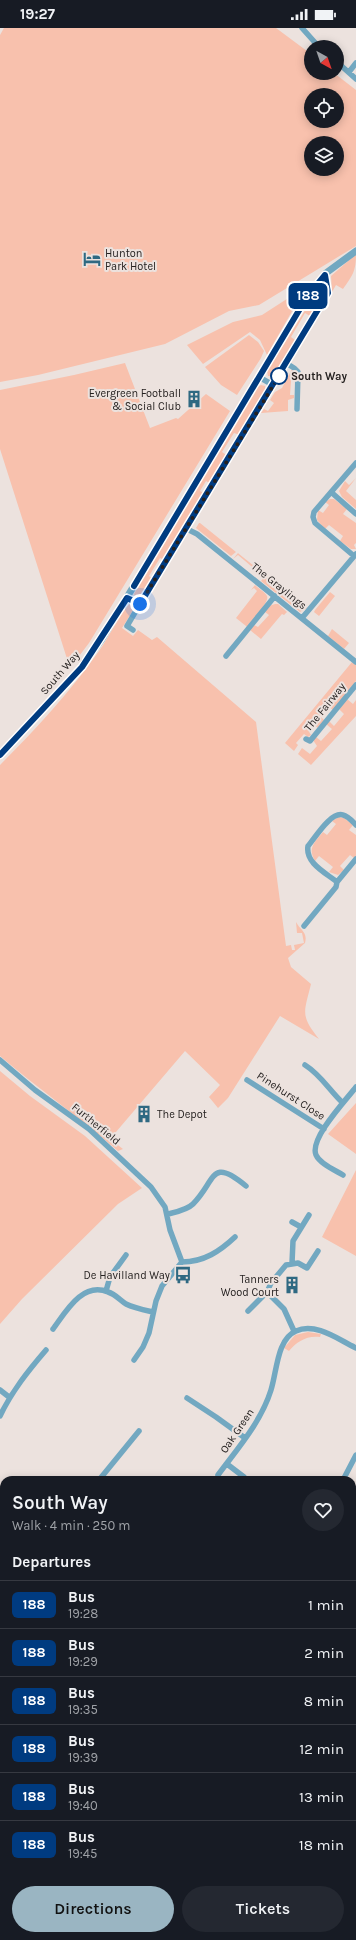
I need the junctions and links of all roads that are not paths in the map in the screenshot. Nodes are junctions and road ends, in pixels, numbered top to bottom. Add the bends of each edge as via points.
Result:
1 (302, 28) edge
2 (313, 40) edge
3 (356, 63) edge
4 (344, 68) edge
5 (349, 72) junction
6 (356, 79) edge
7 (356, 251) edge
8 (325, 275) junction
9 (292, 288) dead end
10 (307, 297) junction
11 (286, 363) junction
12 (260, 377) junction
13 (273, 385) junction
14 (296, 409) dead end
15 (356, 463) edge
16 (331, 492) junction
17 (356, 514) edge
18 (187, 528) junction
19 (355, 555) edge
20 (275, 596) junction
21 (127, 598) junction
22 (140, 604) junction
23 (302, 618) junction
24 (133, 630) dead end
25 (226, 656) dead end
26 (356, 662) edge
27 (356, 685) edge
28 (310, 742) dead end
29 (0, 755) edge
30 (356, 824) edge
31 (356, 859) edge
32 (337, 882) junction
33 (304, 926) dead end
34 (0, 1060) edge
35 (306, 1065) dead end
36 (247, 1080) dead end
37 (356, 1087) edge
38 (343, 1103) junction
39 (324, 1129) junction
40 (343, 1175) dead end
41 (246, 1186) dead end
42 (168, 1214) junction
43 (309, 1215) dead end
44 (292, 1222) dead end
45 (301, 1227) junction
46 (235, 1237) dead end
47 (318, 1251) dead end
48 (126, 1255) dead end
49 (182, 1262) junction
50 (292, 1263) junction
51 (106, 1291) junction
52 (267, 1292) junction
53 (248, 1311) dead end
54 (153, 1312) junction
55 (53, 1329) dead end
56 (294, 1331) junction
57 (356, 1348) edge
58 (46, 1350) dead end
59 (134, 1360) dead end
60 (0, 1390) edge
61 (9, 1397) junction
62 (187, 1398) dead end
63 (0, 1416) edge
64 (139, 1431) dead end
65 (245, 1438) junction
66 (356, 1455) edge
67 (226, 1464) junction
68 (218, 1475) dead end
69 (102, 1476) edge
70 (243, 1476) edge
71 (345, 1476) edge

1 - 2 street
3 - 5 street
4 - 5 street
5 - 6 street
7 - 8 street, South Way via 330,268
8 - 10 street, South Way
8 - 11 street via 328,293
9 - 10 street
10 - 12 street, South Way
11 - 13 street
11 - 14 street via 298,372
12 - 13 street
12 - 21 street, South Way
13 - 18 street
15 - 16 street
16 - 17 street
16 - 19 street via 314,512 314,520
18 - 20 street, The Graylings
18 - 22 street
19 - 23 street
20 - 23 street, The Graylings
20 - 25 street
21 - 22 street
21 - 29 street, South Way via 82,667
22 - 24 street via 127,626
23 - 26 street, The Graylings
27 - 28 street, The Fairway
30 - 32 street via 345,815 336,815 308,846 308,855 313,863
31 - 32 street
32 - 33 street
34 - 42 street, Furtherfield via 89,1129 139,1174 159,1198
35 - 38 street
36 - 39 street, Pinehurst Close
37 - 38 street
38 - 39 street
39 - 40 street via 316,1144 316,1156
41 - 42 street via 232,1174 220,1172 214,1176 194,1204
42 - 49 street, Furtherfield via 170,1230
43 - 45 street
44 - 45 street
45 - 50 street via 293,1241
46 - 49 street via 218,1252 206,1258
47 - 50 street via 307,1268
48 - 51 street via 110,1277
49 - 54 street via 162,1286
50 - 52 street via 286,1265
51 - 54 street via 126,1304
51 - 55 street via 89,1292 78,1297
52 - 53 street
52 - 56 street via 284,1309
54 - 59 street via 149,1333 143,1348
56 - 57 street via 312,1329
56 - 65 street, Oak Green via 283,1343 269,1395 255,1425
58 - 61 street
60 - 61 street
61 - 63 street
62 - 65 street
64 - 69 street
65 - 67 street, Oak Green
66 - 71 street
67 - 68 street, Oak Green
67 - 70 street

